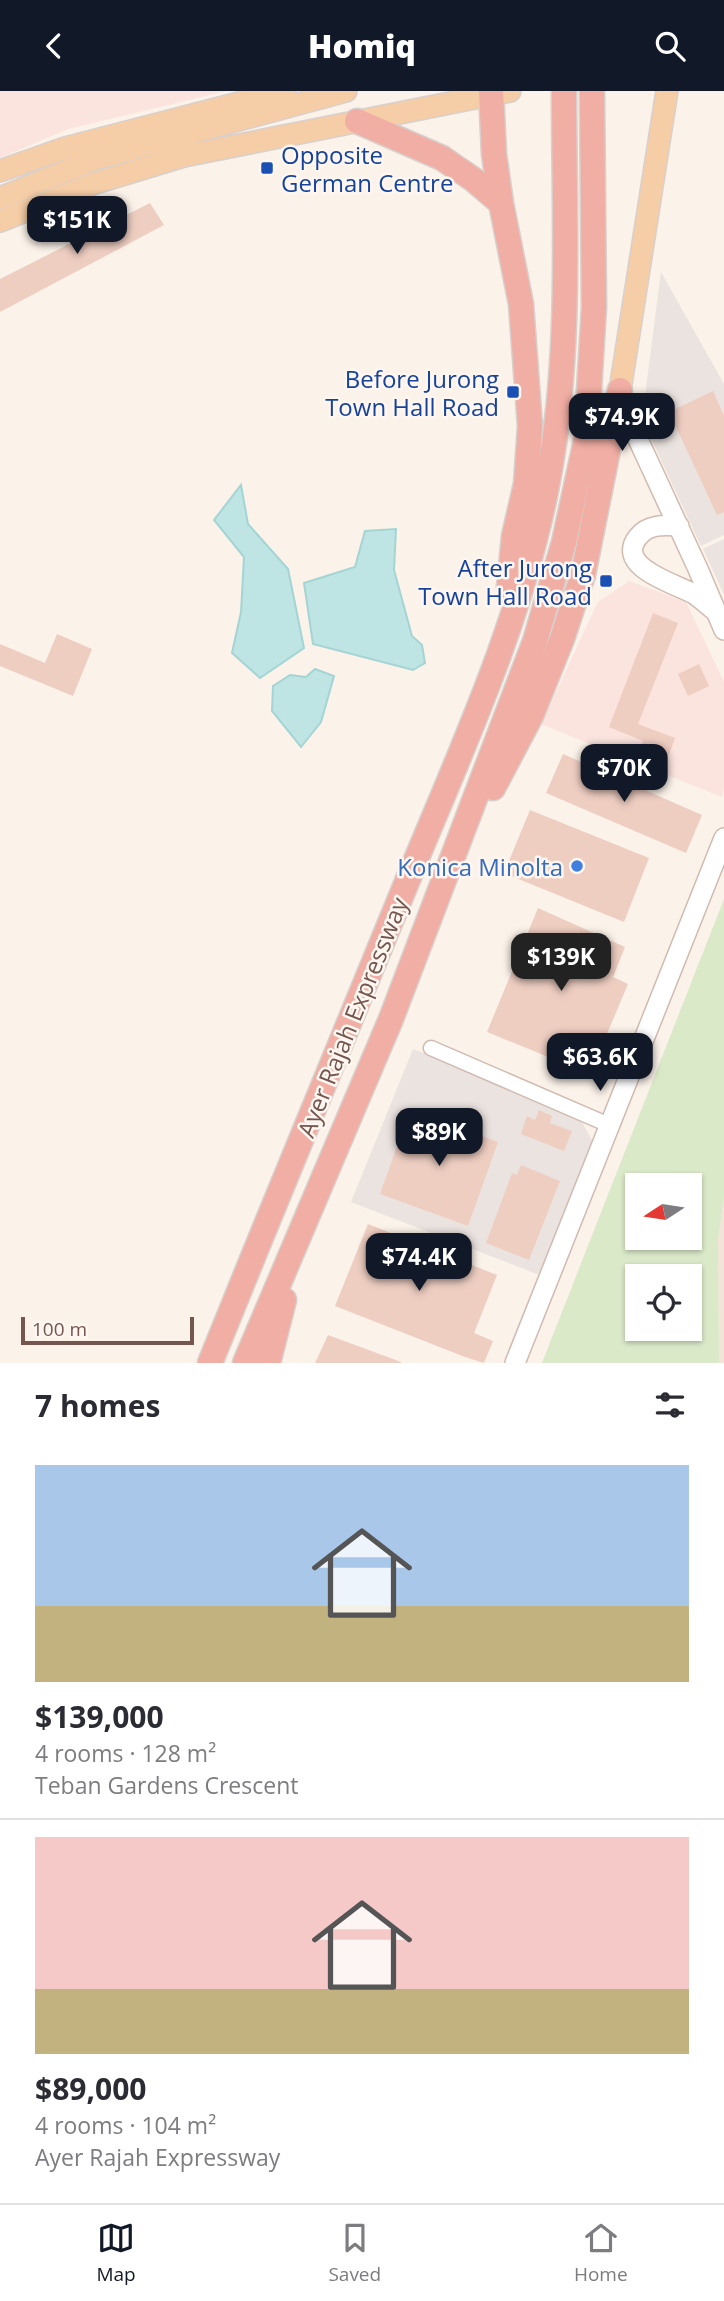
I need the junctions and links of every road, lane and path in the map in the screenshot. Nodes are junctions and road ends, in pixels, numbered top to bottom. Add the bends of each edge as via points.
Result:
1 (285, 91) edge
2 (346, 91) edge
3 (667, 91) edge
4 (682, 91) edge
5 (497, 93) edge
6 (564, 103) edge
7 (592, 103) edge
8 (663, 120) junction
9 (357, 121) junction
10 (95, 159) junction
11 (29, 160) junction
12 (0, 171) edge
13 (0, 198) edge
14 (501, 203) junction
15 (0, 221) edge
16 (620, 390) junction
17 (679, 526) junction
18 (716, 611) junction
19 (513, 618) junction
20 (724, 630) edge
21 (724, 838) edge
22 (439, 891) junction
23 (431, 1048) dead end
24 (609, 1125) junction
25 (283, 1279) junction
26 (210, 1363) edge
27 (246, 1363) edge
28 (268, 1363) edge
29 (515, 1363) edge

1 - 11 main road
2 - 10 main road
3 - 8 main road
4 - 8 main road
5 - 9 main road
5 - 14 highway via 494,154
6 - 19 highway, Ayer Rajah Expressway via 565,304 556,433 548,484
7 - 22 highway, Ayer Rajah Expressway via 594,307 586,440 564,542 535,641
8 - 16 main road
9 - 14 highway via 442,158
9 - 15 main road via 184,156 92,184
10 - 11 main road via 60,156
10 - 13 main road
11 - 12 main road
14 - 19 highway via 521,304 530,426 526,484 508,581
16 - 17 street via 631,425
16 - 22 highway via 583,575 562,639 531,716
17 - 18 street
17 - 18 street via 652,527 644,532 634,545 636,560 646,572 695,595
18 - 20 street
19 - 26 highway, Ayer Rajah Expressway
21 - 24 street
22 - 25 highway, Ayer Rajah Expressway
23 - 24 street
24 - 29 street
25 - 27 highway, Ayer Rajah Expressway
25 - 28 highway via 286,1293

